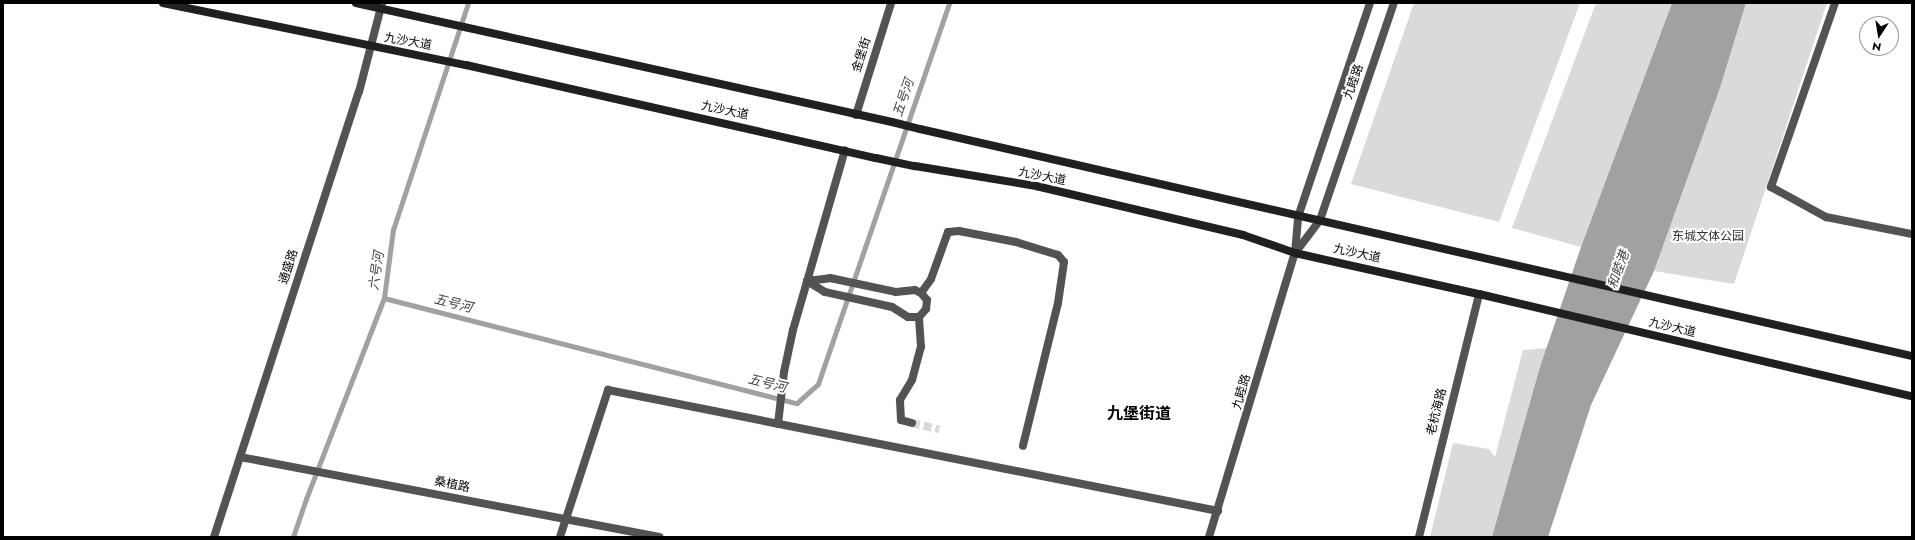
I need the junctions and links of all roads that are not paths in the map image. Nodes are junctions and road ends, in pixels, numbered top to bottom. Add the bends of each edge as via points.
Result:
1 (163, 3) edge
2 (356, 3) edge
3 (891, 3) edge
4 (1370, 3) edge
5 (1394, 3) edge
6 (1835, 3) edge
7 (382, 6) edge
8 (371, 47) junction
9 (856, 115) junction
10 (845, 150) junction
11 (1298, 216) junction
12 (1320, 220) junction
13 (1912, 234) edge
14 (1295, 253) junction
15 (807, 282) junction
16 (922, 293) junction
17 (1479, 294) junction
18 (919, 317) junction
19 (1912, 355) edge
20 (1912, 396) edge
21 (912, 423) tunnel mouth
22 (778, 424) junction
23 (1023, 446) dead end
24 (240, 457) junction
25 (1218, 511) junction
26 (565, 519) junction
27 (214, 537) edge
28 (560, 537) edge
29 (659, 537) edge
30 (1210, 537) edge
31 (1419, 537) edge

1 - 8 main road, 九沙大道
2 - 7 main road, 九沙大道
3 - 9 street, 金堡街
4 - 11 street, 九睦路
5 - 12 street, 九睦路
6 - 13 street via 1772,187 1826,217
7 - 8 street, 通盛路
7 - 9 main road, 九沙大道 via 452,26
8 - 10 main road, 九沙大道 via 466,65
8 - 24 street, 通盛路 via 359,92
9 - 11 main road, 九沙大道, bridge
10 - 14 main road, 九沙大道, bridge via 915,166 1036,186 1243,235
10 - 15 street
11 - 12 main road, 九沙大道
11 - 14 street, 九睦路
12 - 14 street, 九睦路
12 - 19 main road, 九沙大道 via 1552,272 1652,298
14 - 17 main road, 九沙大道
14 - 25 street, 九睦路
15 - 16 street via 830,278 896,292 915,290
15 - 18 street via 825,292 892,307 908,317
15 - 22 street via 784,372
16 - 18 street via 927,300 926,309
16 - 23 street via 931,279 948,232 959,231 1016,242 1058,256 1064,262 1058,303
17 - 20 main road, 九沙大道
17 - 31 street, 老杭海路
18 - 21 street via 921,347 912,380 900,400 901,420
22 - 25 street
22 - 26 street via 608,390
24 - 26 street, 桑植路
24 - 27 street, 通盛路
25 - 30 street, 九睦路
26 - 28 street
26 - 29 street, 桑植路

